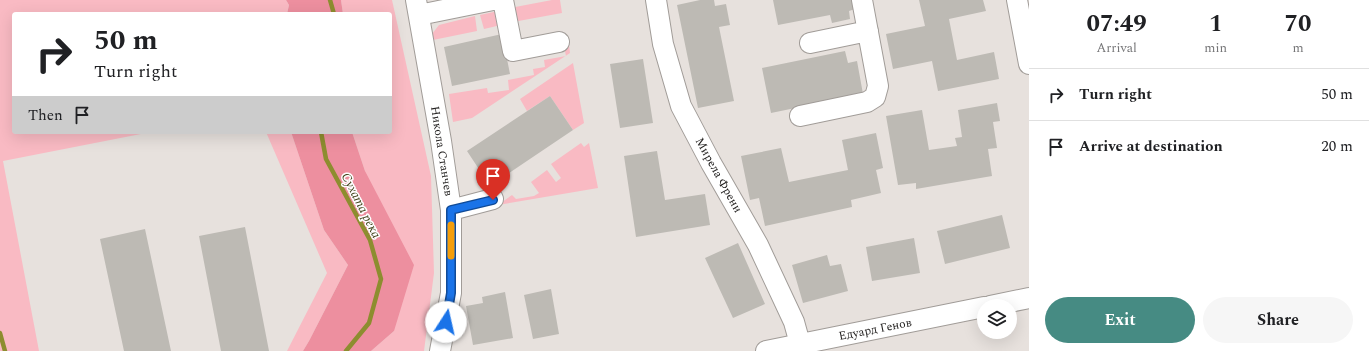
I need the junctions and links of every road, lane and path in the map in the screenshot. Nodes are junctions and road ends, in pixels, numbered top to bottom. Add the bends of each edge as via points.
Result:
1 (493, 0) edge
2 (503, 0) edge
3 (656, 0) edge
4 (862, 0) edge
5 (1016, 0) edge
6 (417, 8) edge
7 (1025, 28) edge
8 (868, 31) junction
9 (559, 42) dead end
10 (810, 43) dead end
11 (1029, 64) edge
12 (800, 116) dead end
13 (493, 200) dead end
14 (451, 210) junction
15 (1029, 298) edge
16 (1017, 300) edge
17 (977, 309) edge
18 (801, 347) edge
19 (440, 351) edge
20 (766, 351) edge

1 - 6 street
2 - 9 street via 513,52
3 - 18 street, Мирела Френи via 663,44 681,106 758,244 794,322
4 - 8 street
5 - 7 street
6 - 14 street, Никола Станчев
7 - 11 street
8 - 10 street
8 - 12 street via 878,86 874,97 868,102
13 - 14 street
14 - 19 street, Никола Станчев via 451,293
15 - 16 street
17 - 18 street, Едуард Генов
18 - 20 street, Едуард Генов

